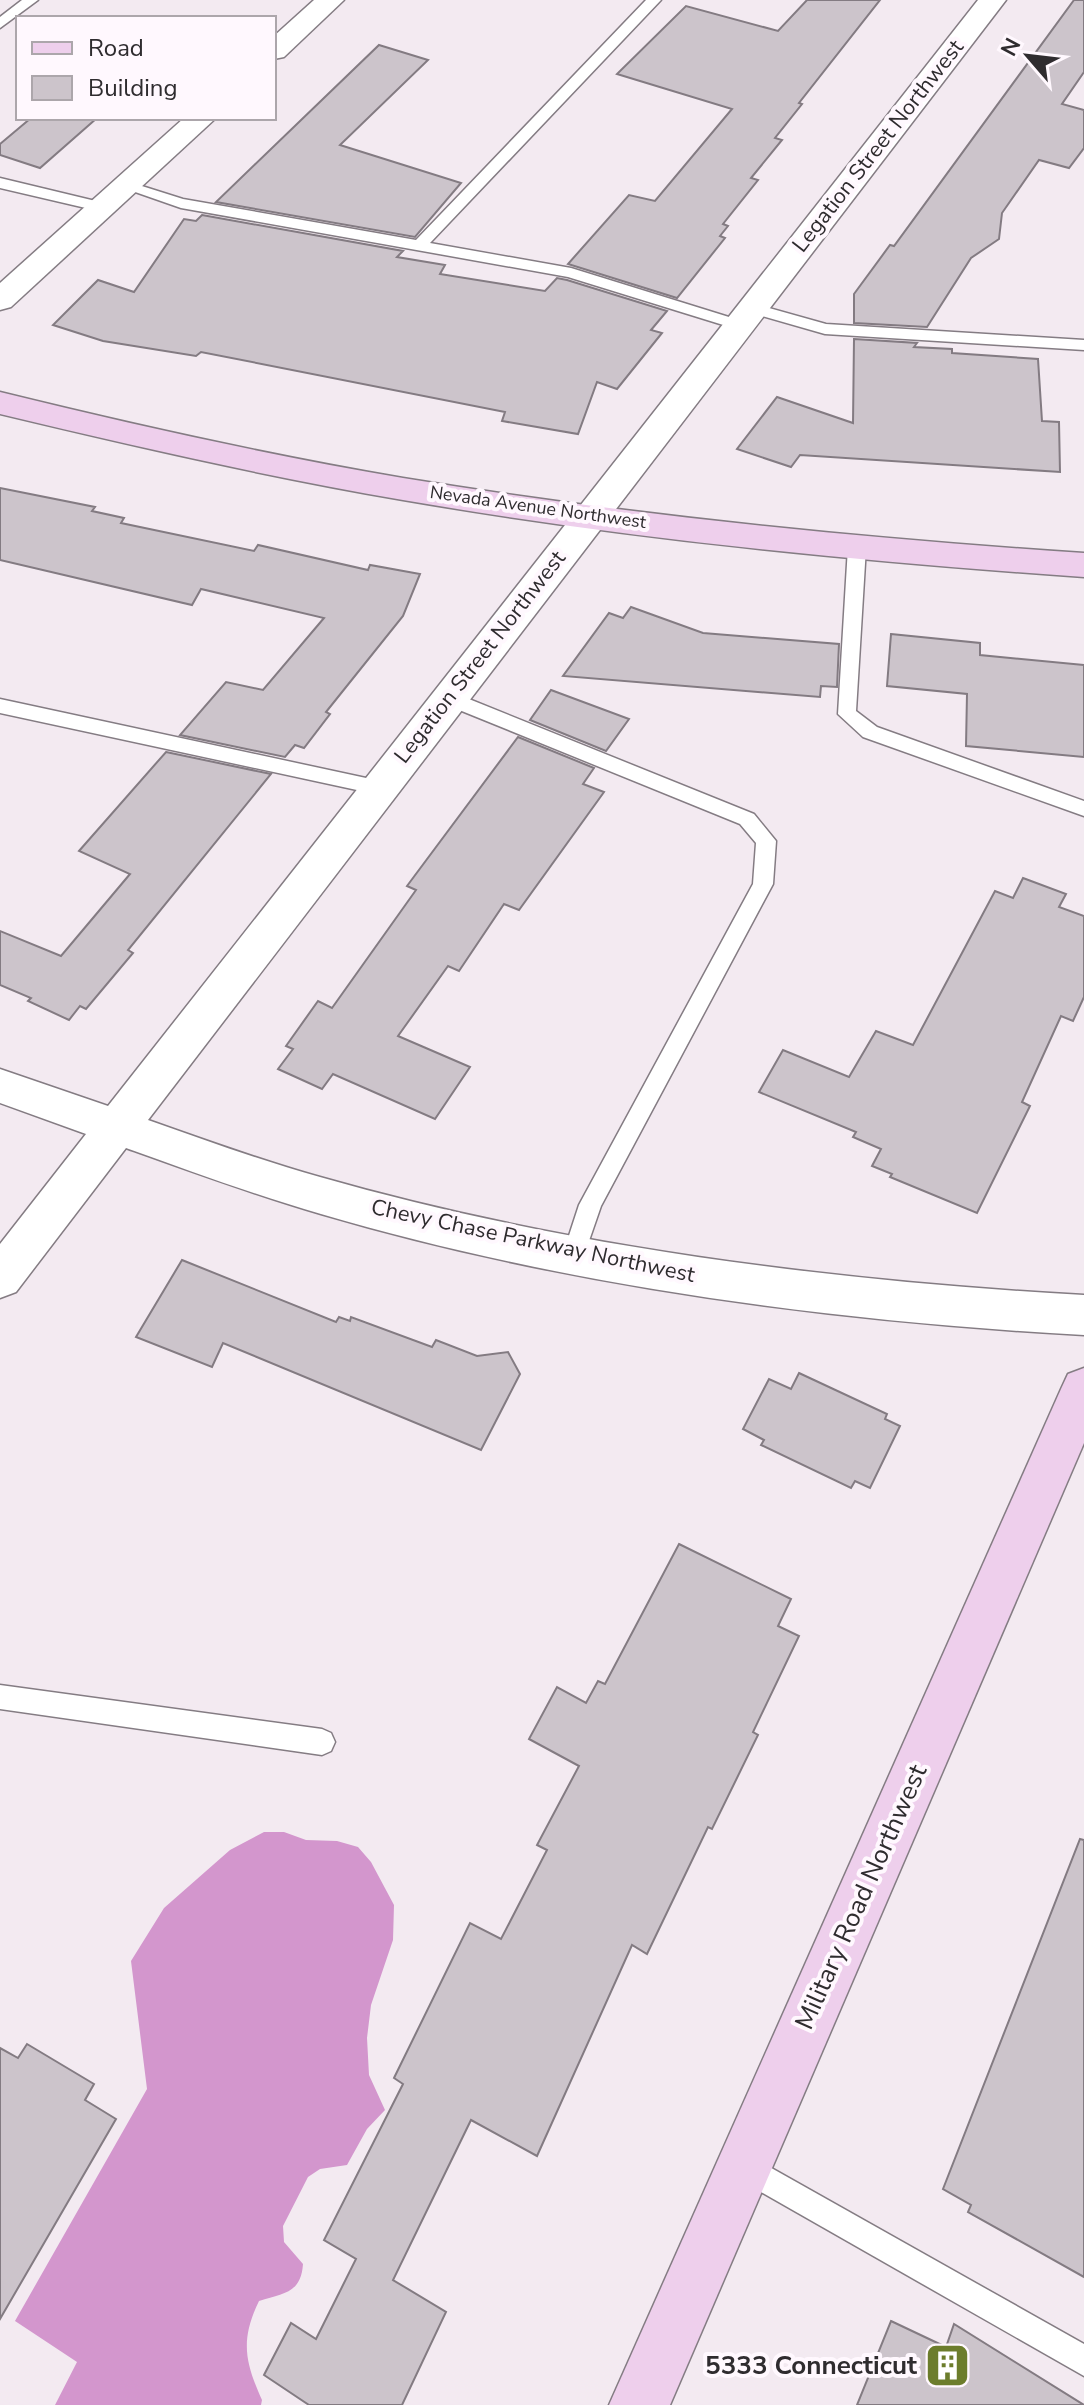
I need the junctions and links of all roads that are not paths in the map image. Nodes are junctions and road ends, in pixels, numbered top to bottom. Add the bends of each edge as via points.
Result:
1 (31, 0) edge
2 (330, 0) edge
3 (654, 0) edge
4 (992, 0) edge
5 (0, 24) edge
6 (276, 49) edge
7 (199, 120) edge
8 (0, 183) edge
9 (126, 186) junction
10 (103, 207) junction
11 (418, 247) junction
12 (0, 300) edge
13 (745, 316) junction
14 (1084, 345) edge
15 (0, 403) edge
16 (590, 515) junction
17 (857, 547) junction
18 (1084, 565) edge
19 (449, 698) junction
20 (0, 706) edge
21 (380, 788) junction
22 (1084, 809) edge
23 (0, 1086) edge
24 (118, 1126) junction
25 (574, 1254) junction
26 (0, 1278) edge
27 (1084, 1315) edge
28 (1084, 1389) edge
29 (0, 1697) edge
30 (322, 1742) dead end
31 (743, 2166) junction
32 (1084, 2361) edge
33 (639, 2405) edge

1 - 5 lane
2 - 6 street
3 - 11 lane
4 - 13 street, Legation Street Northwest
7 - 9 street
8 - 10 lane
9 - 10 street
9 - 11 lane via 181,203
10 - 12 street
11 - 13 lane via 571,273
13 - 14 lane via 825,329
13 - 16 street, Legation Street Northwest
15 - 16 street, Nevada Avenue Northwest via 262,462
16 - 17 street, Nevada Avenue Northwest
16 - 19 street, Legation Street Northwest
17 - 18 street, Nevada Avenue Northwest
17 - 22 lane via 847,714 870,732
19 - 21 street, Legation Street Northwest
19 - 25 lane via 747,819 766,841 763,884 590,1205
20 - 21 lane
21 - 24 street, Legation Street Northwest
23 - 24 street, Chevy Chase Parkway Northwest
24 - 25 street, Chevy Chase Parkway Northwest via 292,1187
24 - 26 street, Legation Street Northwest
25 - 27 street, Chevy Chase Parkway Northwest via 904,1302
28 - 31 street, Military Road Northwest
29 - 30 lane
31 - 32 lane
31 - 33 street, Military Road Northwest

